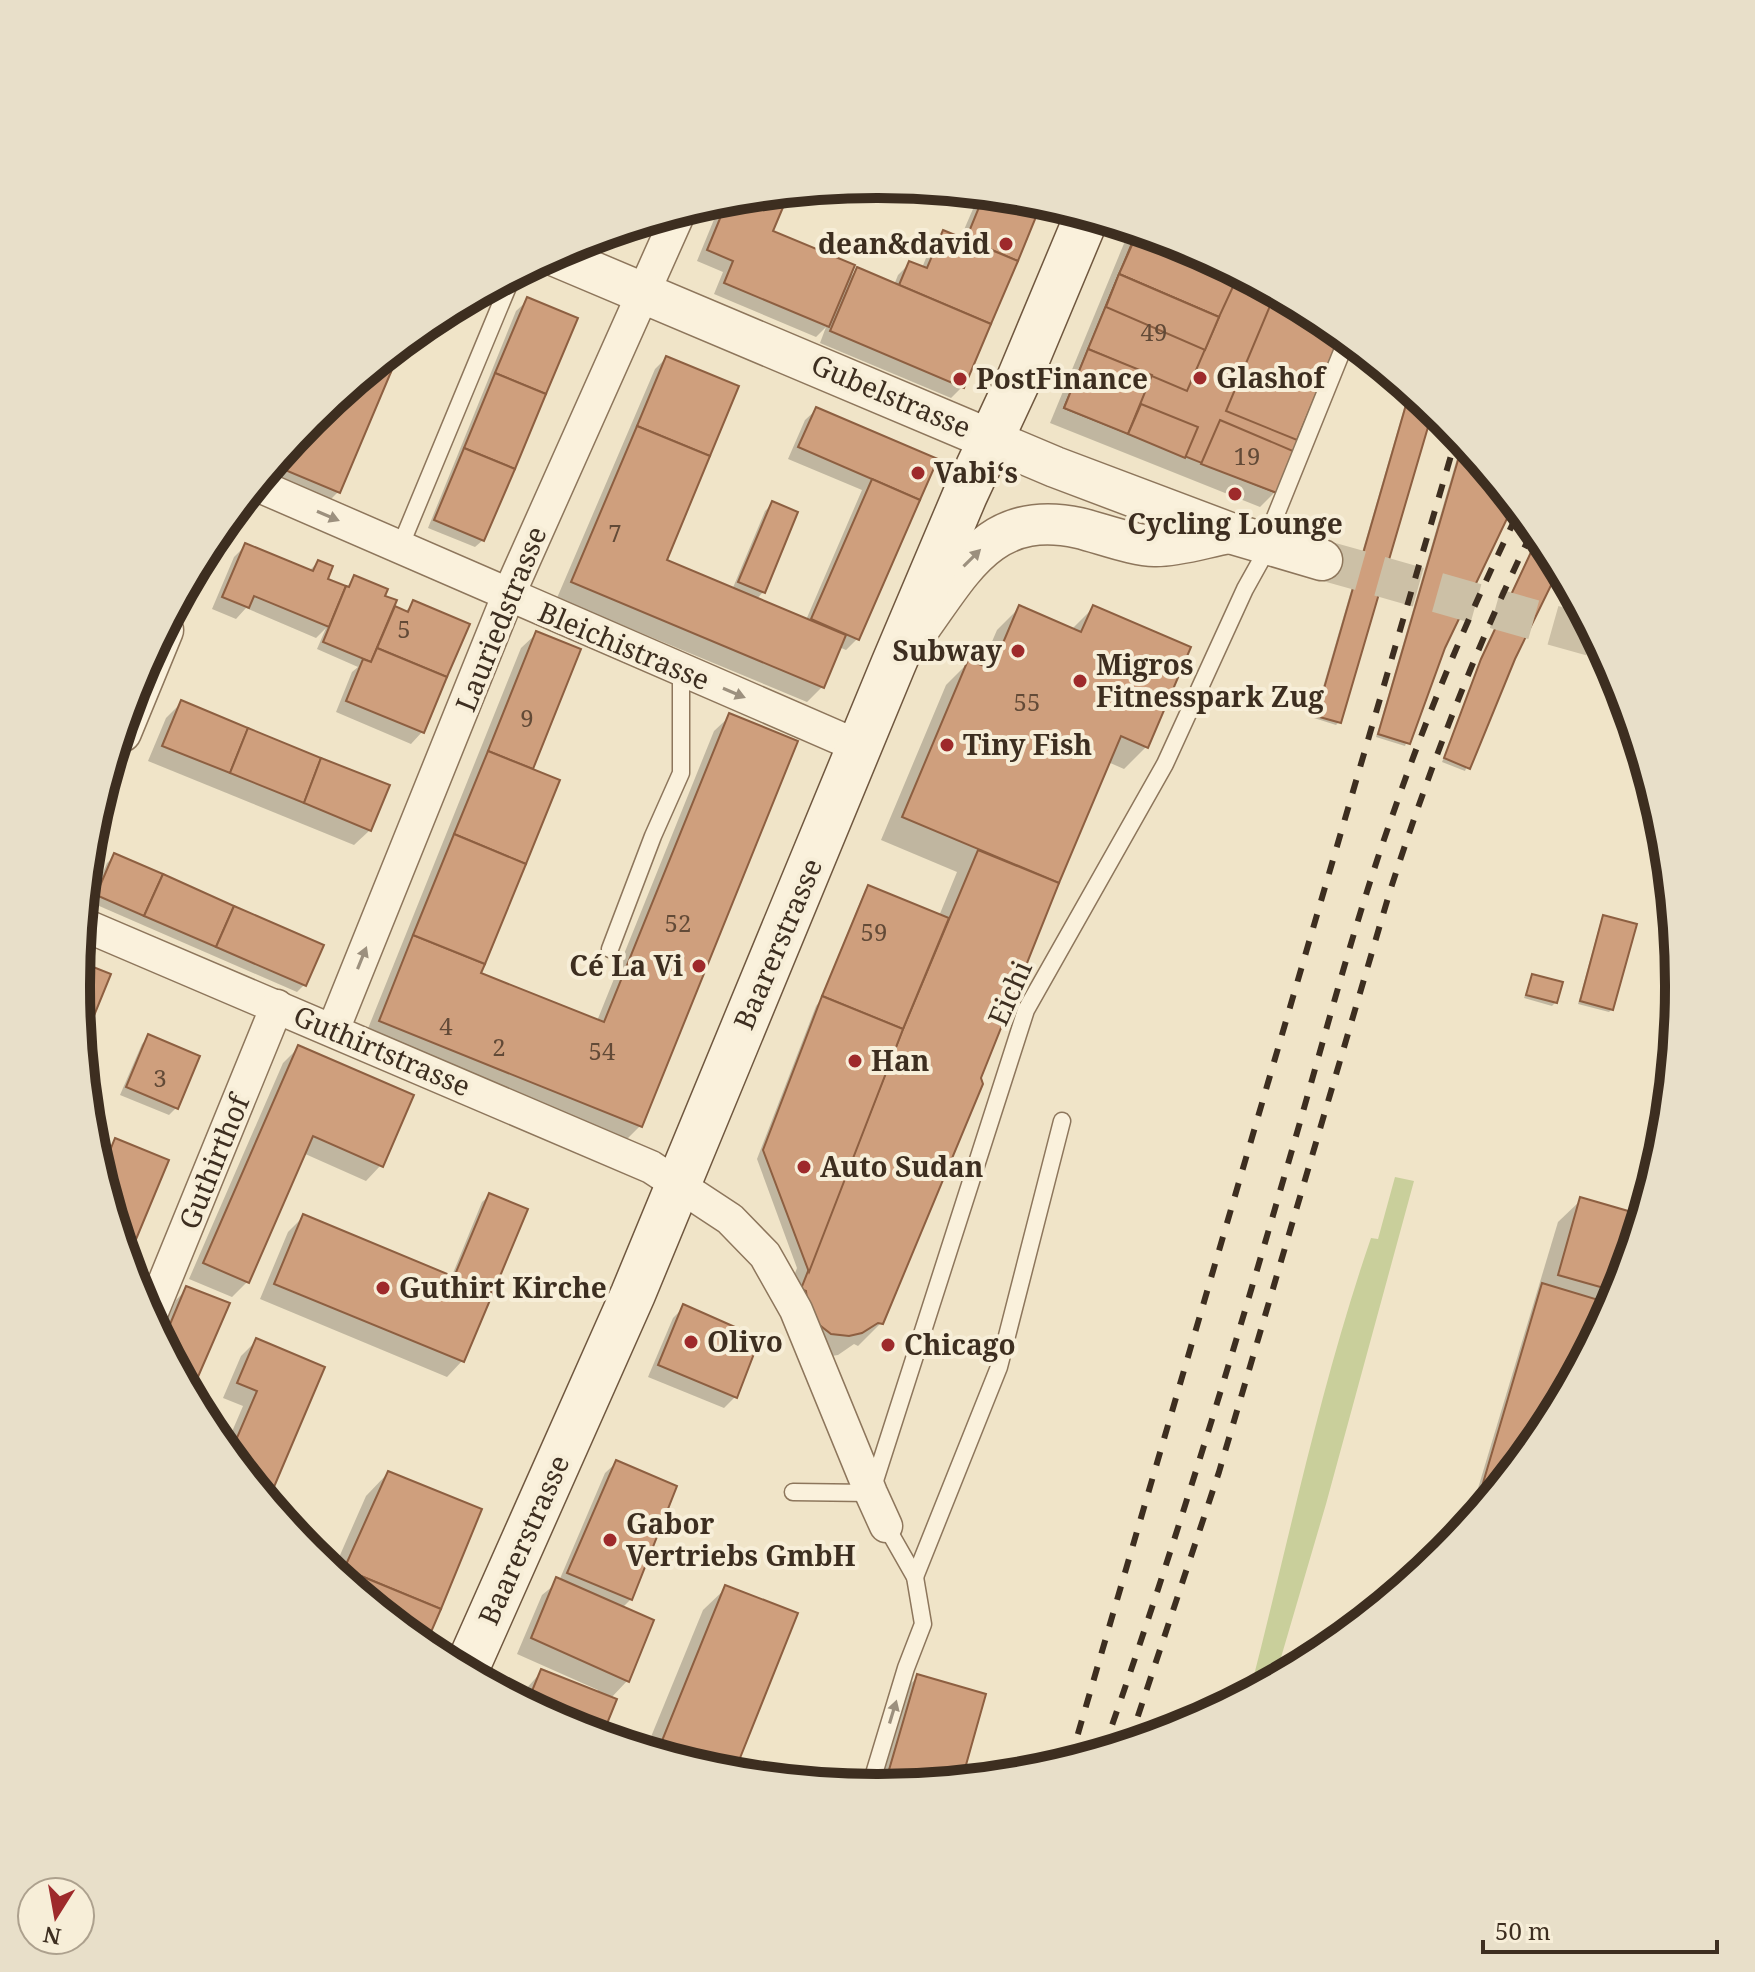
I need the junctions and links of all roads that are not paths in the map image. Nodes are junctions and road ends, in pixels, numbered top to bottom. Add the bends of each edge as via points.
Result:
1 (674, 225) edge
2 (1083, 226) edge
3 (569, 261) edge
4 (506, 292) edge
5 (644, 293) junction
6 (1342, 350) edge
7 (991, 439) junction
8 (267, 489) edge
9 (1255, 540) junction
10 (400, 547) junction
11 (1322, 560) tunnel mouth
12 (508, 596) junction
13 (893, 665) junction
14 (681, 671) junction
15 (860, 747) junction
16 (93, 928) edge
17 (610, 949) dead end
18 (277, 1006) junction
19 (333, 1030) junction
20 (1062, 1121) dead end
21 (678, 1185) junction
22 (156, 1301) edge
23 (793, 1492) dead end
24 (871, 1493) junction
25 (886, 1526) joint
26 (915, 1577) junction
27 (471, 1660) edge
28 (874, 1774) edge

1 - 5 street, Lauriedstrasse
2 - 7 main road, Baarerstrasse
3 - 5 street, Gubelstrasse
4 - 10 lane
5 - 7 street, Gubelstrasse
5 - 12 street, Lauriedstrasse
6 - 9 lane, Eichi
7 - 9 street, Gubelstrasse
7 - 13 main road, Baarerstrasse
8 -> 10 street, Bleichistrasse
9 - 11 street, Gubelstrasse
13 -> 9 street, Gubelstrasse via 967,561 997,535 1032,526 1074,527 1155,547
9 - 24 lane, Eichi via 1245,589 1194,688 1165,764 1026,1010
10 - 12 street, Bleichistrasse
12 - 14 street, Bleichistrasse
19 -> 12 street, Lauriedstrasse
13 - 15 main road, Baarerstrasse
14 -> 15 street, Bleichistrasse
14 - 17 lane via 681,773
15 - 21 main road, Baarerstrasse
16 - 18 street, Guthirtstrasse
18 - 19 street, Guthirtstrasse
18 - 22 street, Guthirthof
19 - 21 street, Guthirtstrasse via 651,1167
20 - 26 lane via 999,1367
21 - 24 street, Guthirtstrasse via 730,1219 765,1255 796,1310
21 - 27 main road, Baarerstrasse
23 - 24 lane
24 - 25 street, Guthirtstrasse
25 - 26 lane
28 -> 26 lane via 923,1624

